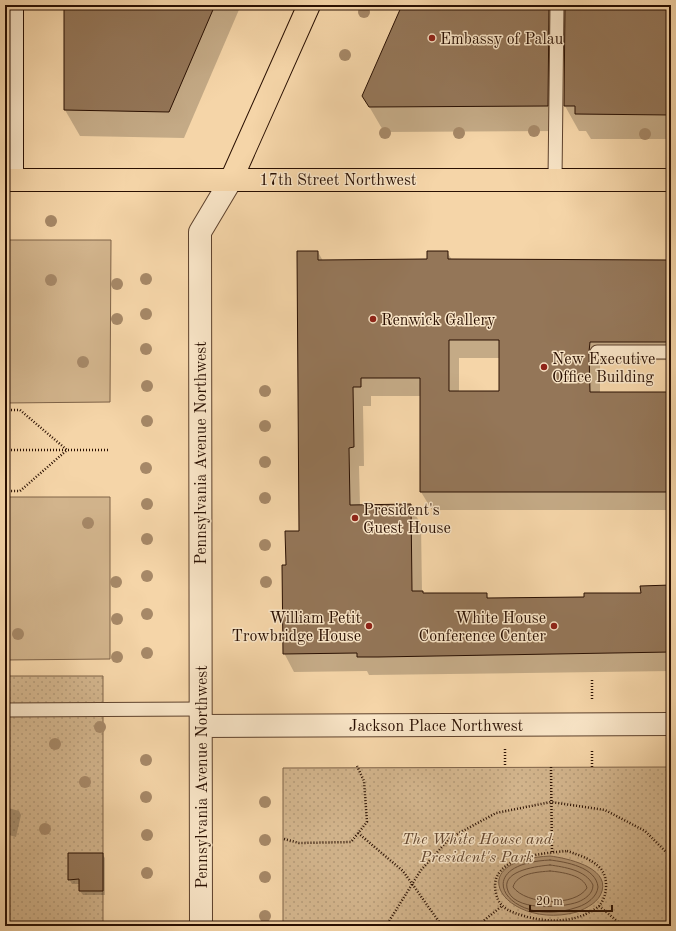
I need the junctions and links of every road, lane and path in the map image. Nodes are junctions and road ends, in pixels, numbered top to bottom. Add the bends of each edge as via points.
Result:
1 (12, 5) edge
2 (309, 5) edge
3 (557, 5) edge
4 (555, 179) junction
5 (8, 180) edge
6 (231, 180) junction
7 (671, 180) edge
8 (597, 352) dead end
9 (671, 352) edge
10 (5, 410) edge
11 (5, 450) edge
12 (67, 450) junction
13 (110, 450) dead end
14 (5, 491) edge
15 (5, 710) edge
16 (201, 718) junction
17 (671, 724) edge
18 (357, 766) dead end
19 (551, 767) dead end
20 (551, 802) junction
21 (358, 833) junction
22 (284, 839) dead end
23 (552, 852) junction
24 (671, 857) edge
25 (412, 884) junction
26 (502, 906) junction
27 (599, 906) junction
28 (671, 919) edge
29 (201, 926) edge
30 (386, 926) edge
31 (442, 926) edge
32 (477, 926) edge
33 (623, 926) edge
34 (666, 926) edge

1 - 5 street
2 - 6 main road, Pennsylvania Avenue Northwest
3 - 4 lane
4 - 6 main road, 17th Street Northwest
4 - 7 main road, 17th Street Northwest
5 - 6 main road, 17th Street Northwest
6 - 16 street, Pennsylvania Avenue Northwest via 200,232
8 - 9 lane
10 - 12 path via 20,410
11 - 12 path
12 - 13 path
12 - 14 path via 20,491
15 - 16 lane
16 - 17 street, Jackson Place Northwest
16 - 29 street, Pennsylvania Avenue Northwest
18 - 21 path via 364,781 367,822
19 - 20 path
20 - 23 path
20 - 24 path via 605,810 645,831
20 - 25 path via 496,813 450,838
21 - 22 path via 351,842 299,843
21 - 25 path via 403,871
23 - 26 path via 520,858 502,869 496,880 495,890 498,902
23 - 27 path via 567,851 587,858 602,870 607,884
25 - 30 path
25 - 31 path
26 - 27 path via 527,917 546,920 583,915
26 - 32 path
27 - 33 path
28 - 34 path

